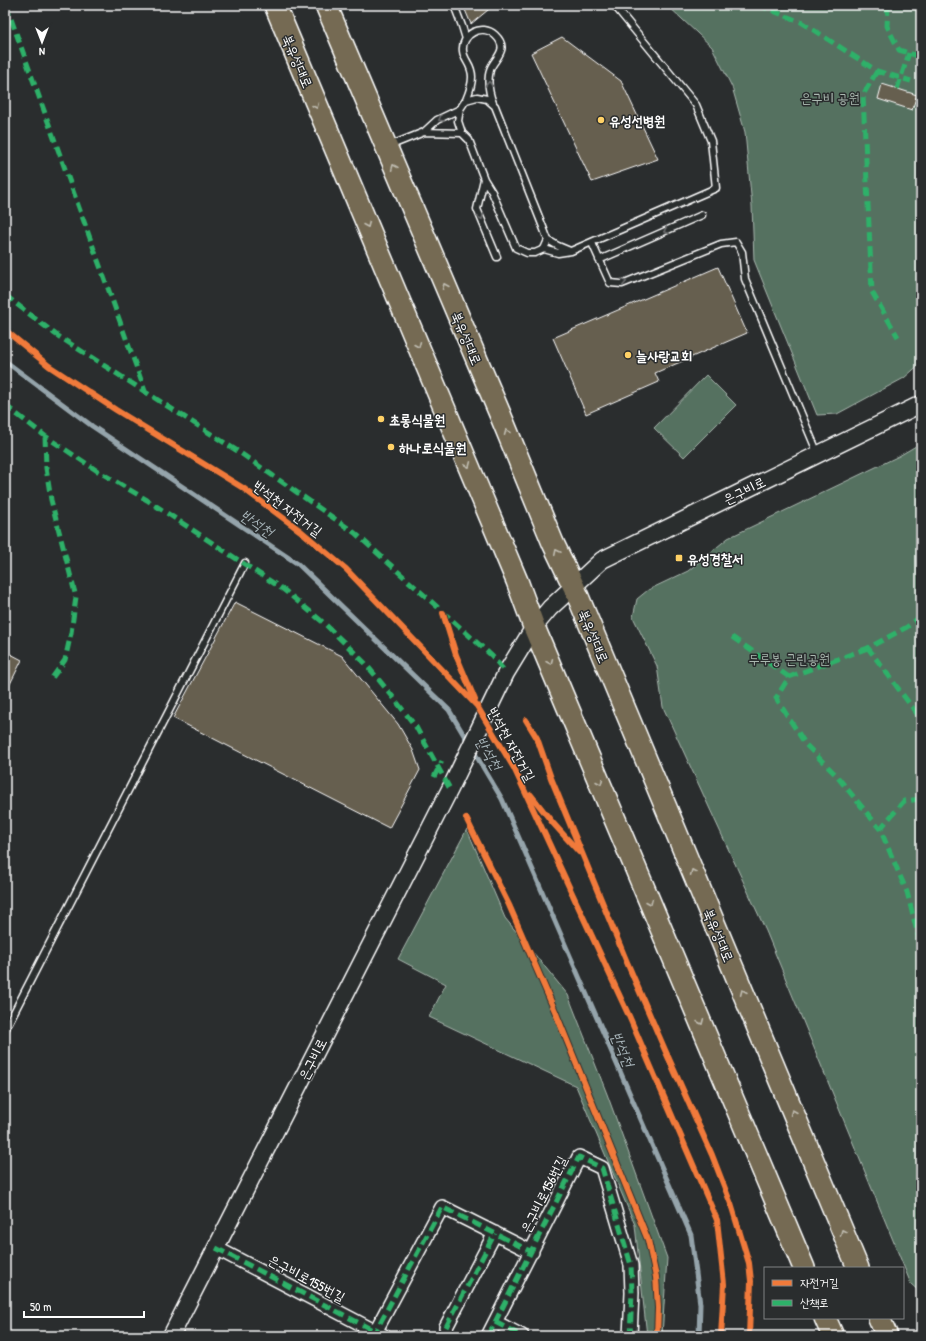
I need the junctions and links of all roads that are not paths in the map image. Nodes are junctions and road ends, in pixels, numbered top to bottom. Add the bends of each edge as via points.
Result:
1 (275, 5) edge
2 (326, 5) edge
3 (454, 5) edge
4 (614, 5) edge
5 (462, 26) junction
6 (475, 31) junction
7 (466, 39) junction
8 (466, 100) junction
9 (495, 106) junction
10 (460, 109) junction
11 (424, 132) junction
12 (462, 133) junction
13 (386, 147) junction
14 (484, 179) junction
15 (702, 215) dead end
16 (548, 240) junction
17 (592, 243) junction
18 (544, 249) junction
19 (572, 251) junction
20 (497, 257) dead end
21 (600, 260) junction
22 (921, 404) edge
23 (818, 454) junction
24 (245, 564) dead end
25 (574, 587) junction
26 (534, 627) junction
27 (5, 1030) edge
28 (495, 1233) junction
29 (216, 1248) junction
30 (532, 1252) junction
31 (804, 1267) edge
32 (858, 1267) edge
33 (825, 1319) edge
34 (879, 1319) edge
35 (495, 1322) junction
36 (446, 1327) dead end
37 (377, 1334) edge
38 (171, 1336) edge
39 (488, 1336) edge
40 (522, 1336) edge
41 (630, 1336) edge
42 (833, 1336) edge
43 (887, 1336) edge

1 -> 26 main road, 북유성대로
2 - 13 main road, 북유성대로
3 - 5 lane
4 - 17 lane via 696,105 711,141 716,188
5 - 6 lane
5 - 7 lane
6 - 7 lane
9 -> 6 lane via 490,95 489,75 490,68 499,56 500,44 498,38 488,31
7 - 8 lane via 463,50 472,76
8 - 9 lane via 477,97 487,99
8 - 10 lane
9 - 16 lane
10 -> 11 lane via 437,120
10 - 12 lane via 458,121
11 - 12 lane
11 - 13 lane
12 - 14 lane via 469,140
25 -> 13 main road, 북유성대로 via 553,543
14 - 18 lane via 516,248 527,253
14 -> 20 lane via 477,209
15 -> 21 lane
16 - 18 lane
16 - 19 lane
17 - 19 lane
17 - 21 lane
18 - 19 lane via 558,253
21 -> 23 lane via 610,283 622,284 721,244 736,242 742,252 745,279
22 - 23 street, 은구비로
23 - 25 street, 은구비로 via 602,560
24 - 27 lane
25 - 26 street, 은구비로 via 550,608
32 -> 25 main road, 북유성대로
26 - 29 street, 은구비로 via 499,688
26 -> 31 main road, 북유성대로
28 - 30 street
28 - 36 street
28 - 37 street via 442,1207
29 - 37 street, 은구비로155번길
29 - 38 street, 은구비로
30 - 35 street, 은구비로156번길
30 - 41 street, 은구비로156번길 via 579,1157 602,1168 631,1265
33 - 42 main road
34 - 43 main road
35 - 39 street, 은구비로156번길
35 - 40 street

